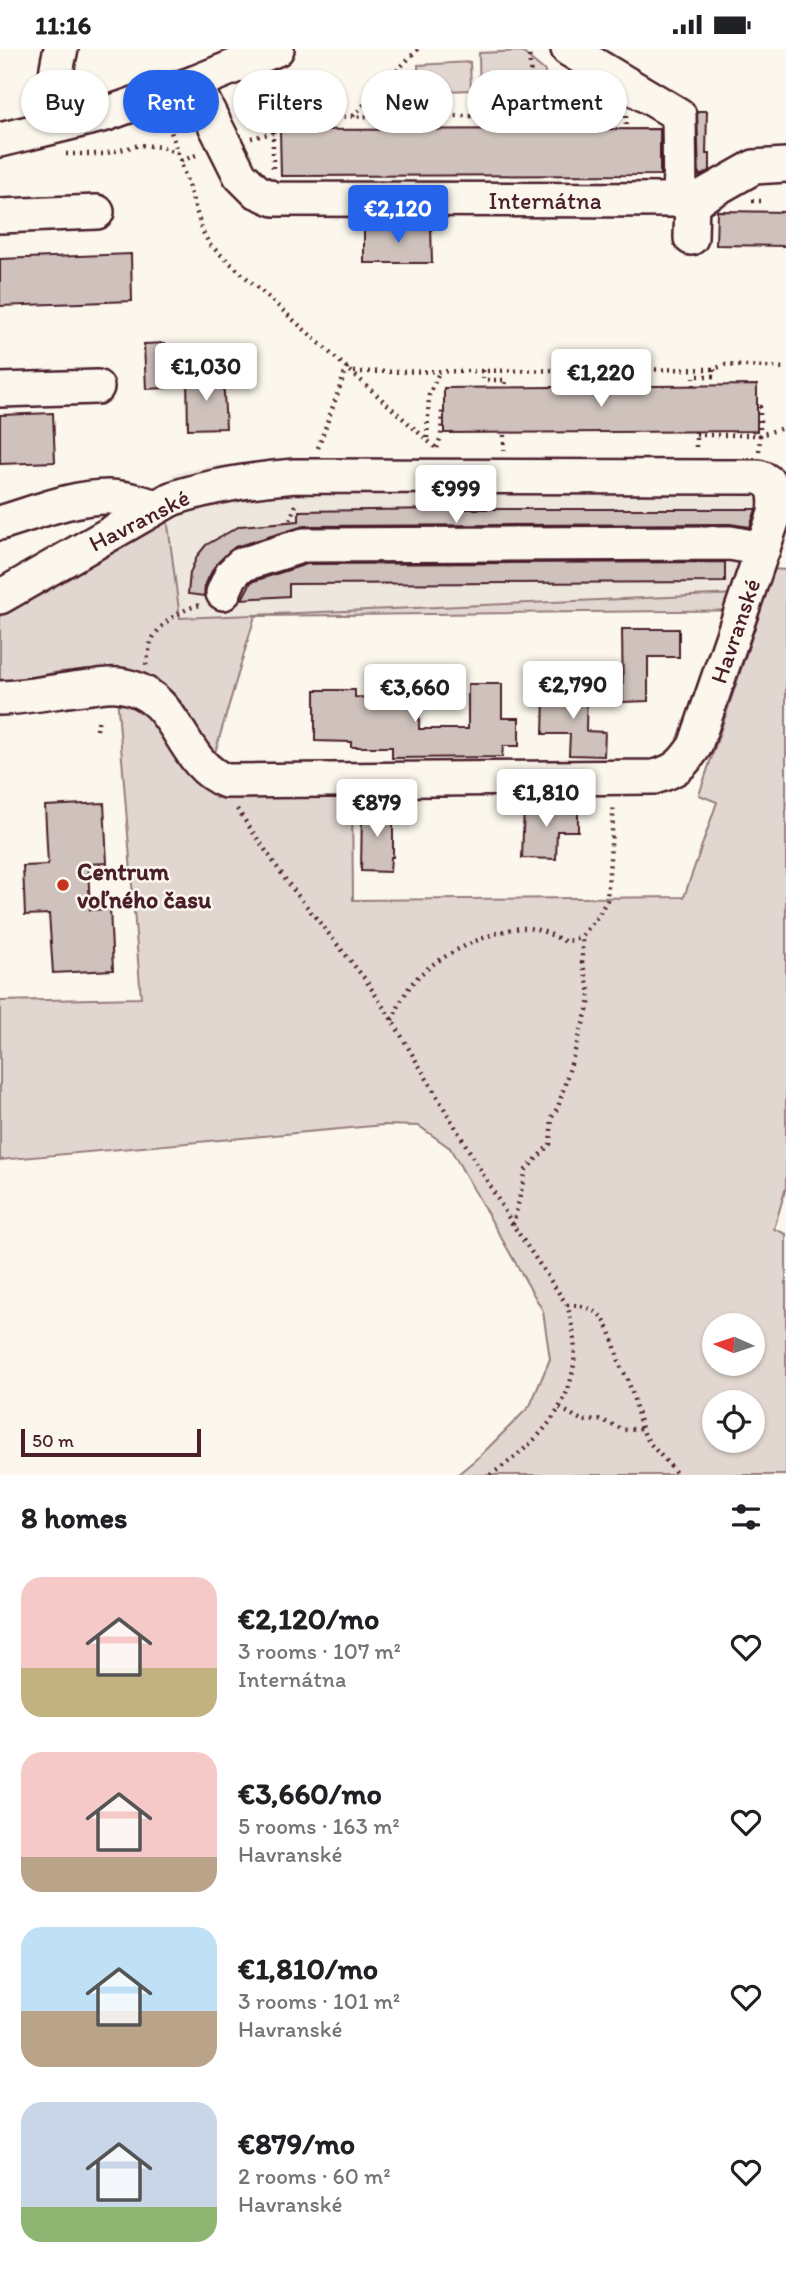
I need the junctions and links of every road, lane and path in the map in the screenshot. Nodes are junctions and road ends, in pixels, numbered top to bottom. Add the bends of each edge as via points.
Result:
1 (61, 49) edge
2 (277, 49) edge
3 (418, 49) edge
4 (528, 49) edge
5 (568, 49) edge
6 (397, 70) edge
7 (530, 70) edge
8 (219, 73) edge
9 (361, 107) edge
10 (123, 108) edge
11 (627, 115) edge
12 (679, 115) junction
13 (347, 116) edge
14 (353, 116) junction
15 (361, 116) edge
16 (171, 133) edge
17 (219, 133) edge
18 (273, 133) edge
19 (60, 139) junction
20 (0, 140) edge
21 (178, 153) junction
22 (786, 165) edge
23 (274, 199) junction
24 (686, 199) junction
25 (97, 212) dead end
26 (0, 216) edge
27 (691, 238) dead end
28 (347, 367) junction
29 (786, 368) edge
30 (714, 369) junction
31 (440, 370) junction
32 (483, 370) junction
33 (353, 372) junction
34 (694, 386) dead end
35 (97, 387) dead end
36 (505, 387) dead end
37 (0, 390) edge
38 (757, 407) dead end
39 (444, 409) dead end
40 (786, 427) edge
41 (504, 432) dead end
42 (760, 435) junction
43 (427, 439) junction
44 (696, 454) dead end
45 (504, 456) dead end
46 (437, 462) junction
47 (307, 476) junction
48 (758, 477) junction
49 (156, 507) junction
50 (0, 523) edge
51 (763, 549) junction
52 (282, 552) junction
53 (223, 593) joint
54 (0, 597) edge
55 (139, 690) junction
56 (0, 698) edge
57 (99, 717) dead end
58 (97, 730) dead end
59 (214, 776) junction
60 (615, 793) dead end
61 (582, 936) junction
62 (392, 1020) junction
63 (513, 1225) junction
64 (567, 1305) junction
65 (560, 1408) junction
66 (643, 1429) junction
67 (490, 1475) edge
68 (677, 1475) edge

1 - 19 street via 54,83
2 - 8 street
3 - 6 path
4 - 7 path
5 - 12 street
9 - 14 path
10 - 19 street
11 - 12 path
12 - 24 street
13 - 14 path
14 - 15 path
16 - 21 path
17 - 23 street via 240,175 256,191
18 - 23 path
19 - 20 street
19 - 21 path via 103,154 140,145
21 - 28 path via 210,245
22 - 24 street, Internátna via 754,167 701,197
23 - 24 street, Internátna
24 - 27 street
25 - 26 street
28 - 33 path
28 - 47 path
29 - 30 path via 725,365
30 - 32 path
30 - 34 path via 714,376 694,376
31 - 32 path
31 - 33 path
31 - 43 path via 429,395
32 - 36 path via 483,380 506,380
33 - 43 path
35 - 37 street
38 - 42 path
39 - 46 path
40 - 42 path
41 - 45 path
42 - 44 path via 696,433
42 - 48 path
43 - 46 path
46 - 47 street, Havranské
46 - 48 street, Havranské
47 - 49 street, Havranské via 200,489
47 - 52 path
48 - 51 street, Havranské via 768,480 776,500
49 - 50 street via 106,497
49 - 54 street, Havranské
51 - 52 street via 730,544 304,545
51 - 59 street, Havranské via 695,746 672,772 654,778 594,779 241,782
52 - 53 street via 241,565
53 - 55 path via 211,602 186,607 157,632
55 - 56 street via 117,684
55 - 59 street via 161,704 203,767
57 - 58 path
59 - 62 path
60 - 61 path via 607,899
61 - 62 path via 566,942 528,927 468,944 419,975
61 - 63 path via 589,1004 552,1117 550,1144 526,1170
62 - 63 path
63 - 64 path
64 - 65 path via 576,1353 573,1379
64 - 66 path via 586,1307 605,1320
65 - 66 path via 583,1421 603,1420 624,1430
65 - 67 path via 519,1456
66 - 68 path

